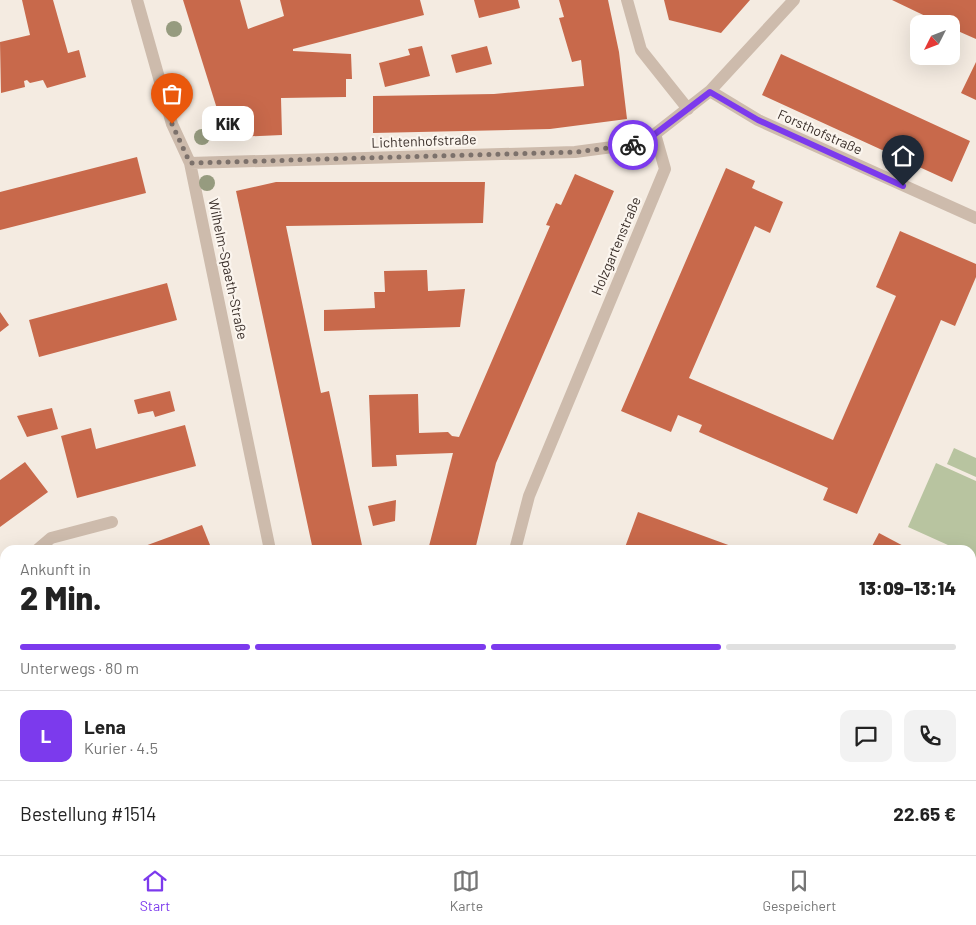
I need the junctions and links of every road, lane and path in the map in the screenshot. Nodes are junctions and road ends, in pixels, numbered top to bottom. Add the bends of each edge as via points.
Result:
1 (137, 0) edge
2 (627, 0) edge
3 (794, 0) edge
4 (710, 92) junction
5 (688, 109) junction
6 (655, 134) junction
7 (190, 163) junction
8 (976, 218) edge
9 (112, 522) dead end
10 (43, 545) edge
11 (269, 545) edge
12 (516, 545) edge

1 - 7 street, Wilhelm-Spaeth-Straße via 172,124
2 - 5 street via 641,50
3 - 4 street
4 - 5 street
4 - 8 street, Forsthofstraße via 758,120
5 - 6 street
6 - 7 street, Lichtenhofstraße via 635,144 576,152
6 - 12 street, Holzgartenstraße via 665,169 529,496
7 - 11 street, Wilhelm-Spaeth-Straße
9 - 10 street via 51,538

